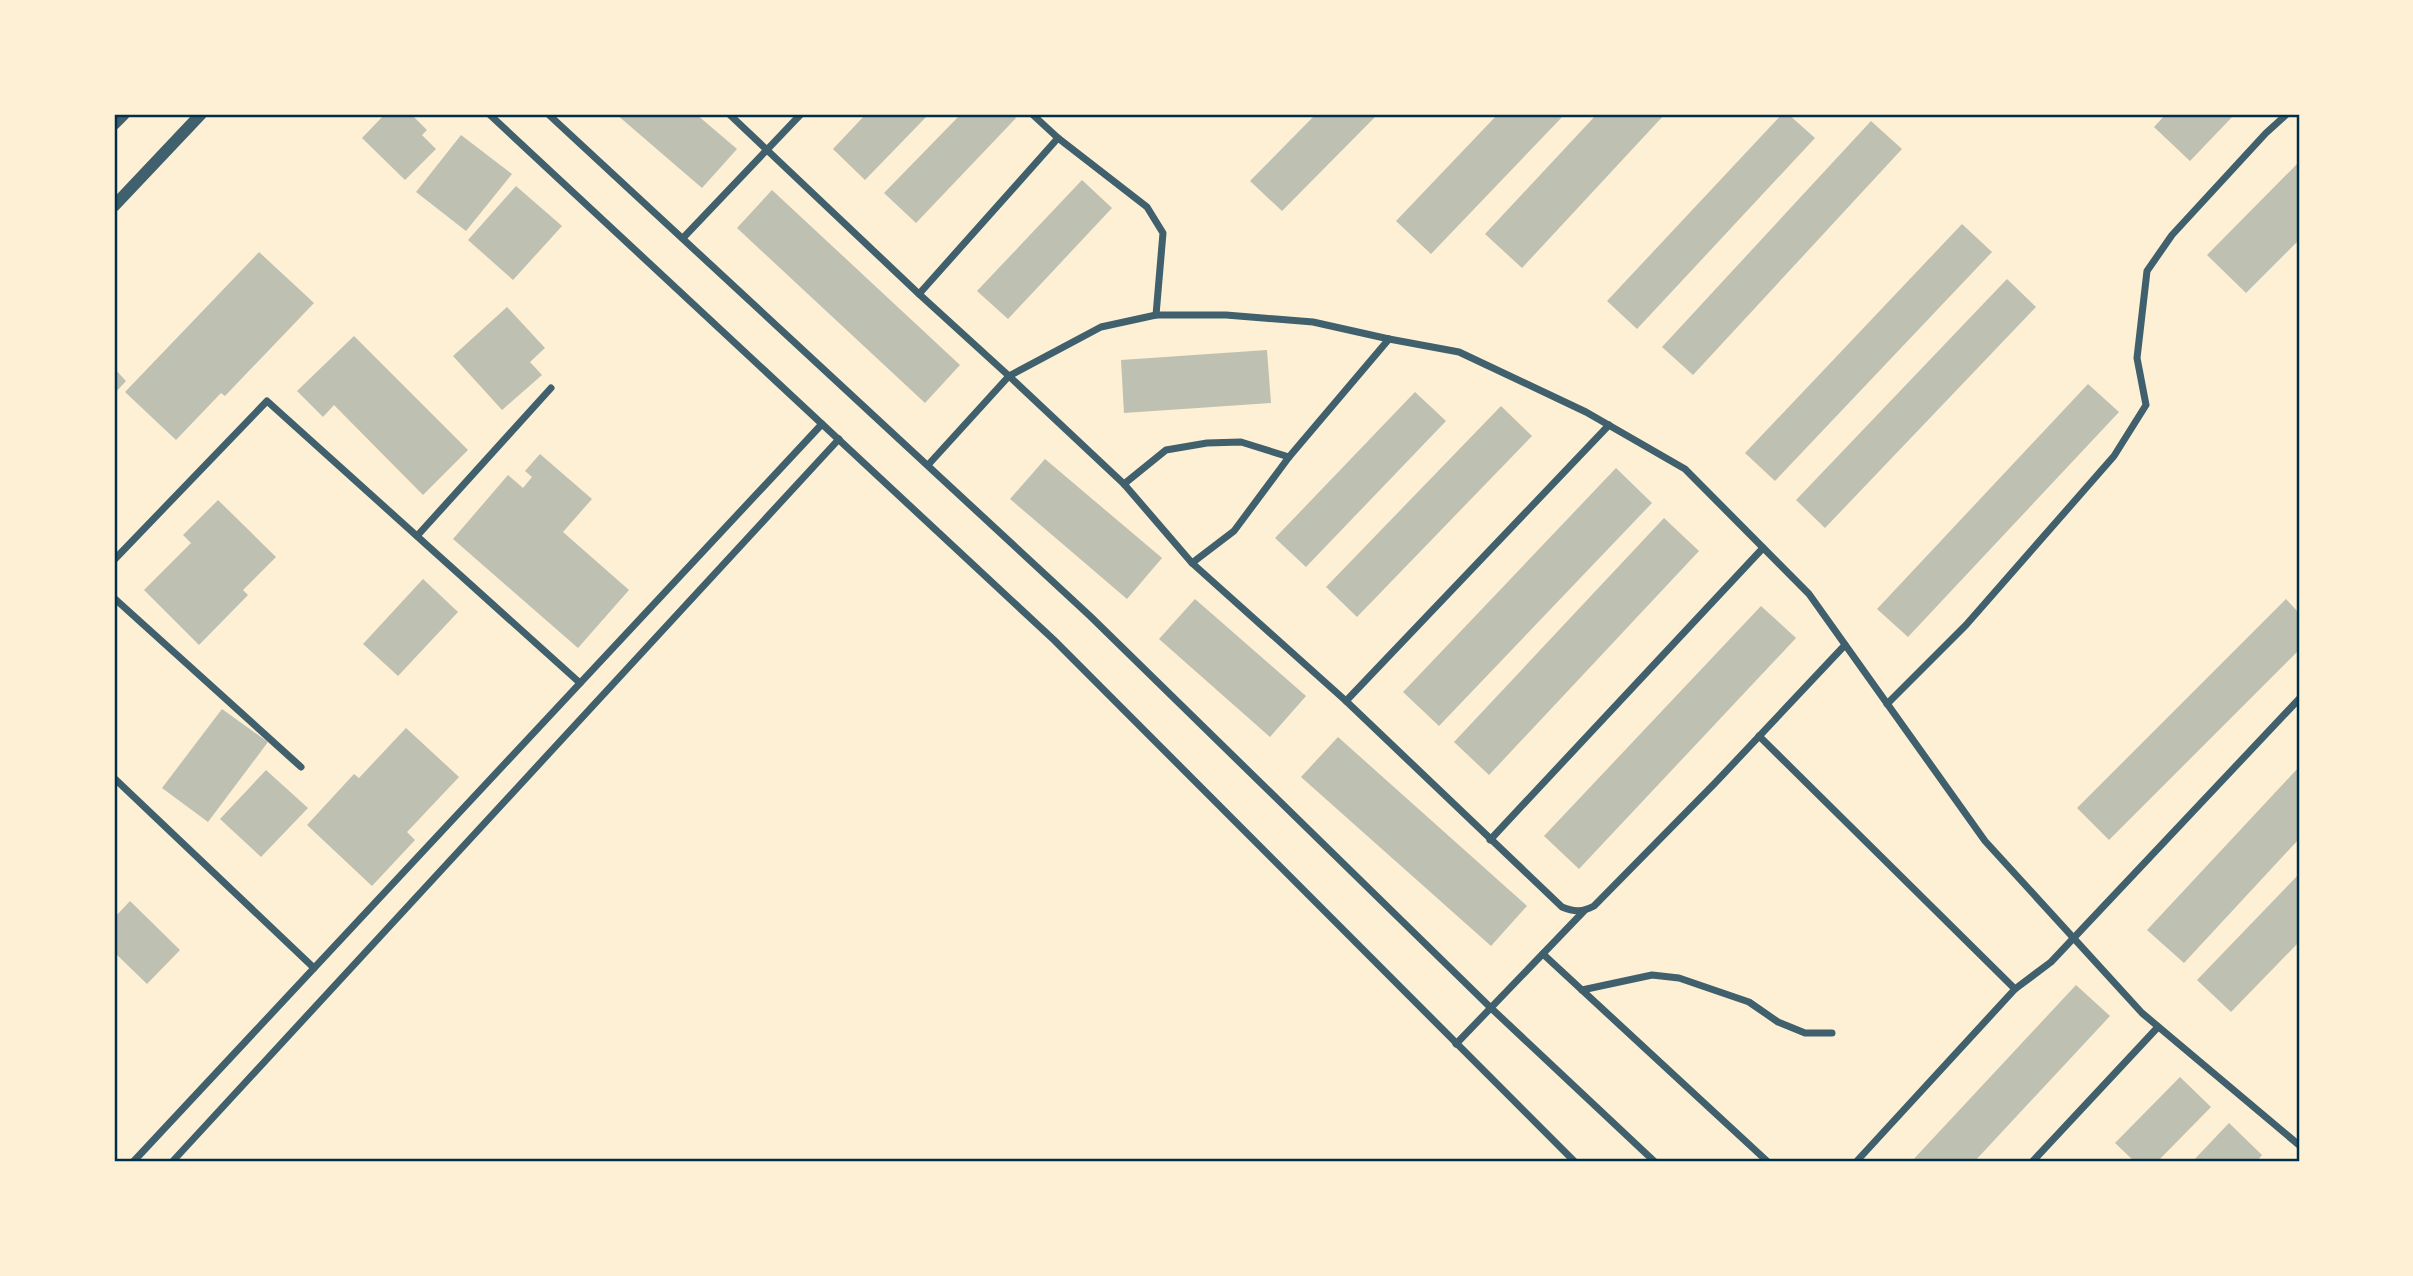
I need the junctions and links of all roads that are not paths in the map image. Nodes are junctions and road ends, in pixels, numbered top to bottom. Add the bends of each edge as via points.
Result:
1 (124, 114) edge
2 (201, 114) edge
3 (489, 114) edge
4 (548, 114) edge
5 (729, 114) edge
6 (800, 114) edge
7 (1032, 114) edge
8 (2287, 114) edge
9 (114, 124) edge
10 (1058, 138) junction
11 (767, 150) junction
12 (114, 206) edge
13 (682, 238) junction
14 (919, 295) junction
15 (1156, 315) junction
16 (1389, 340) junction
17 (1009, 376) junction
18 (551, 388) dead end
19 (822, 424) junction
20 (1609, 425) junction
21 (839, 439) junction
22 (1289, 457) junction
23 (928, 465) junction
24 (1124, 484) junction
25 (417, 536) junction
26 (1763, 548) junction
27 (114, 561) edge
28 (1192, 563) junction
29 (114, 598) edge
30 (1845, 645) junction
31 (580, 683) junction
32 (2299, 699) edge
33 (1346, 701) junction
34 (1887, 704) junction
35 (1759, 736) junction
36 (301, 767) dead end
37 (114, 778) edge
38 (1490, 840) junction
39 (1584, 911) junction
40 (2073, 938) junction
41 (1543, 954) junction
42 (314, 968) junction
43 (2015, 989) junction
44 (1582, 990) junction
45 (1491, 1008) junction
46 (2158, 1027) junction
47 (1832, 1033) dead end
48 (1456, 1044) junction
49 (2299, 1145) edge
50 (133, 1162) edge
51 (172, 1162) edge
52 (1575, 1162) edge
53 (1655, 1162) edge
54 (1768, 1162) edge
55 (1856, 1162) edge
56 (2032, 1162) edge

1 - 9 street
2 - 12 street
3 - 19 street
4 - 13 street
5 - 11 street
6 - 11 street
7 - 10 street
8 - 34 street via 2172,235 2147,271 2137,358 2146,405 2114,456 1966,625
10 - 14 street
10 - 15 street via 1147,207 1163,233
11 - 13 street
11 - 14 street
13 - 23 street
14 - 17 street
15 - 16 street via 1313,322
15 - 17 street via 1101,327
16 - 20 street via 1459,352
16 - 22 street
17 - 23 street
17 - 24 street
18 - 25 street
19 - 21 street
19 - 31 street
20 - 26 street via 1685,469
20 - 33 street
21 - 48 street via 1054,640
21 - 51 street
22 - 24 street via 1241,442 1207,443 1166,450
22 - 28 street via 1234,531
23 - 45 street via 1090,616
24 - 28 street
25 - 27 street via 267,401
25 - 31 street
26 - 30 street via 1809,594
26 - 38 street
28 - 33 street
29 - 36 street
30 - 34 street
30 - 35 street
31 - 42 street
32 - 40 street
33 - 38 street
34 - 40 street via 1985,841
35 - 39 street via 1594,906
35 - 43 street
37 - 42 street
38 - 39 street via 1562,907
39 - 41 street
40 - 43 street
40 - 46 street
41 - 44 street
41 - 45 street
42 - 50 street
43 - 55 street
44 - 47 street via 1652,975 1679,978 1749,1002 1805,1033
44 - 54 street
45 - 48 street
45 - 53 street
46 - 49 street
46 - 56 street
48 - 52 street

